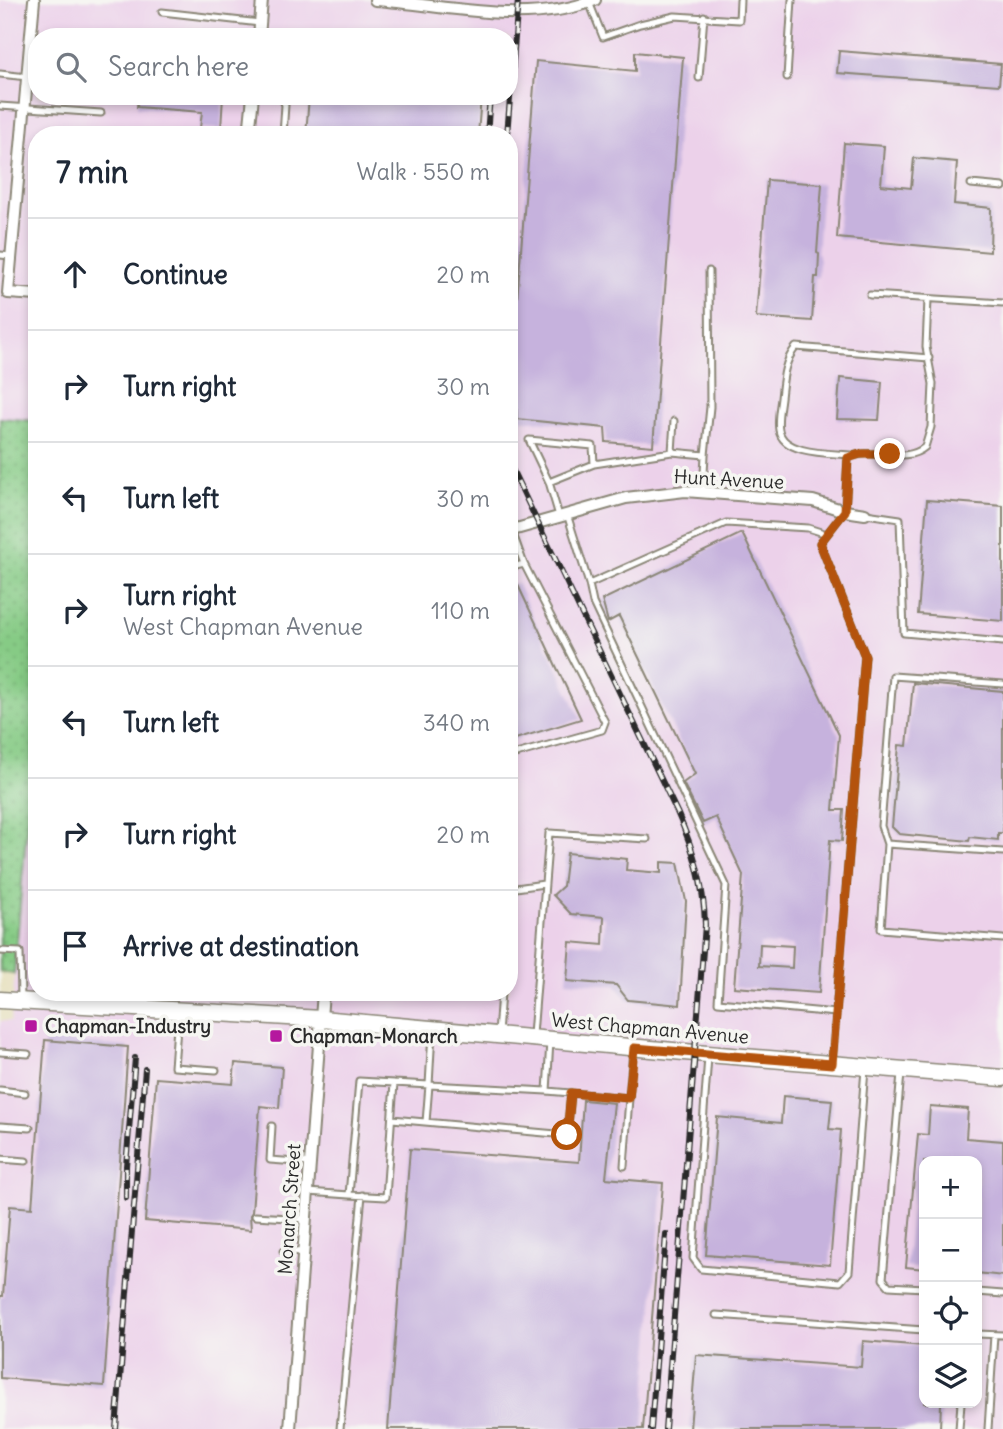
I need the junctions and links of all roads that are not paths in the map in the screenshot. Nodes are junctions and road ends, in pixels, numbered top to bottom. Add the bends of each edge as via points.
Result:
1 (34, 0) edge
2 (262, 0) edge
3 (375, 0) edge
4 (381, 0) edge
5 (740, 0) edge
6 (792, 0) edge
7 (592, 1) edge
8 (162, 12) dead end
9 (704, 16) junction
10 (260, 23) junction
11 (31, 28) edge
12 (259, 28) edge
13 (28, 66) edge
14 (0, 74) edge
15 (27, 77) junction
16 (787, 77) dead end
17 (699, 78) dead end
18 (252, 105) edge
19 (285, 105) edge
20 (0, 106) edge
21 (24, 108) junction
22 (101, 113) dead end
23 (250, 126) edge
24 (284, 126) edge
25 (971, 184) dead end
26 (1003, 187) edge
27 (6, 256) edge
28 (709, 271) dead end
29 (6, 288) edge
30 (28, 293) edge
31 (870, 295) dead end
32 (928, 299) junction
33 (1003, 303) edge
34 (929, 358) junction
35 (674, 421) dead end
36 (672, 452) junction
37 (705, 454) junction
38 (851, 456) junction
39 (594, 464) junction
40 (549, 481) junction
41 (703, 492) junction
42 (845, 511) junction
43 (865, 513) joint
44 (563, 515) junction
45 (518, 529) edge
46 (827, 534) junction
47 (518, 549) edge
48 (524, 564) junction
49 (518, 566) edge
50 (589, 584) junction
51 (1003, 642) edge
52 (1003, 684) edge
53 (518, 753) edge
54 (647, 839) dead end
55 (887, 844) junction
56 (1003, 852) edge
57 (544, 884) junction
58 (518, 888) edge
59 (1003, 939) edge
60 (0, 951) edge
61 (0, 1000) edge
62 (22, 1001) junction
63 (322, 1001) edge
64 (500, 1001) edge
65 (178, 1011) junction
66 (836, 1013) junction
67 (321, 1019) junction
68 (433, 1030) junction
69 (498, 1035) junction
70 (533, 1038) junction
71 (550, 1040) junction
72 (634, 1048) junction
73 (0, 1052) edge
74 (28, 1054) dead end
75 (708, 1054) junction
76 (832, 1064) junction
77 (865, 1067) junction
78 (216, 1070) dead end
79 (902, 1070) junction
80 (1003, 1078) edge
81 (394, 1083) junction
82 (429, 1085) junction
83 (0, 1090) edge
84 (547, 1091) junction
85 (25, 1093) dead end
86 (571, 1093) junction
87 (629, 1098) junction
88 (391, 1119) junction
89 (426, 1122) junction
90 (0, 1126) edge
91 (272, 1126) dead end
92 (30, 1128) dead end
93 (0, 1159) edge
94 (26, 1161) dead end
95 (310, 1163) junction
96 (624, 1166) dead end
97 (308, 1192) junction
98 (349, 1195) junction
99 (362, 1195) junction
100 (255, 1216) dead end
101 (306, 1219) junction
102 (284, 1251) dead end
103 (303, 1252) junction
104 (919, 1288) edge
105 (982, 1292) edge
106 (1003, 1294) edge
107 (716, 1314) dead end
108 (919, 1330) edge
109 (982, 1334) edge
110 (994, 1335) junction
111 (1003, 1335) edge
112 (961, 1408) edge
113 (290, 1429) edge
114 (340, 1429) edge
115 (960, 1429) edge
116 (988, 1429) edge

1 - 11 street
2 - 10 street
3 - 4 street
4 - 7 street via 516,14 556,11
5 - 9 lane via 739,20
6 - 16 lane
7 - 9 lane via 603,37 675,16
8 - 10 lane
9 - 17 lane
10 - 12 street
13 - 15 street
14 - 15 lane
15 - 21 street
18 - 23 street
19 - 24 lane
20 - 21 lane
21 - 22 lane
21 - 27 street
25 - 26 lane
27 - 29 street
28 - 37 lane via 710,407
29 - 30 street
31 - 32 lane
32 - 33 lane
32 - 34 lane
34 - 38 lane via 933,384 925,447 911,455
34 - 38 lane via 796,346 783,376 778,429 783,440 795,448
35 - 36 lane
36 - 37 lane
36 - 39 lane
37 - 41 lane
38 - 42 lane via 847,460
39 - 40 lane
39 - 40 lane via 593,446 529,440
40 - 44 lane
41 - 42 street, Hunt Avenue via 813,501
41 - 44 street, Hunt Avenue via 626,498
42 - 43 street, Hunt Avenue
42 - 46 lane
43 - 51 lane via 901,519 904,633
44 - 45 street, Hunt Avenue
44 - 50 lane
46 - 50 lane via 808,528 726,523
46 - 66 lane via 820,543 865,656
47 - 48 lane
48 - 49 lane
48 - 53 lane via 605,722 602,730
50 - 66 lane via 593,603 726,885 718,1002
52 - 55 lane via 893,676 881,827
54 - 57 lane via 549,833
55 - 56 lane
55 - 59 lane via 881,929
57 - 58 lane
57 - 70 lane
60 - 62 lane via 20,952
61 - 62 main road, West Chapman Avenue
62 - 65 main road, West Chapman Avenue
63 - 67 street, Monarch Street
64 - 69 lane
65 - 67 main road, West Chapman Avenue
65 - 78 lane via 174,1067
66 - 76 lane
67 - 68 main road, West Chapman Avenue
67 - 95 street, Monarch Street
68 - 69 main road, West Chapman Avenue
68 - 82 lane
69 - 70 main road, West Chapman Avenue
70 - 71 main road, West Chapman Avenue
71 - 72 main road, West Chapman Avenue
71 - 84 lane
72 - 75 main road, West Chapman Avenue
72 - 87 lane
73 - 74 lane
75 - 76 main road, West Chapman Avenue
75 - 77 lane via 693,1258 701,1269 840,1282 849,1272
76 - 77 main road, West Chapman Avenue
77 - 79 main road, West Chapman Avenue
79 - 80 main road, West Chapman Avenue
79 - 104 lane via 883,1279 889,1286
81 - 82 lane
81 - 88 lane
81 - 98 lane via 359,1081
82 - 84 lane
82 - 89 lane
83 - 85 lane
84 - 86 lane
86 - 87 lane
86 - 89 lane via 567,1135
87 - 96 lane
88 - 89 lane
88 - 99 lane via 386,1197
90 - 92 lane
91 - 95 lane via 270,1160
93 - 94 lane
95 - 97 street, Monarch Street
97 - 98 lane
97 - 101 street, Monarch Street
98 - 99 lane
99 - 114 lane
100 - 101 lane
101 - 103 street, Monarch Street
102 - 103 lane
103 - 113 street, Monarch Street
105 - 106 lane
107 - 108 lane
109 - 110 lane
110 - 111 lane
110 - 116 lane
112 - 115 lane

